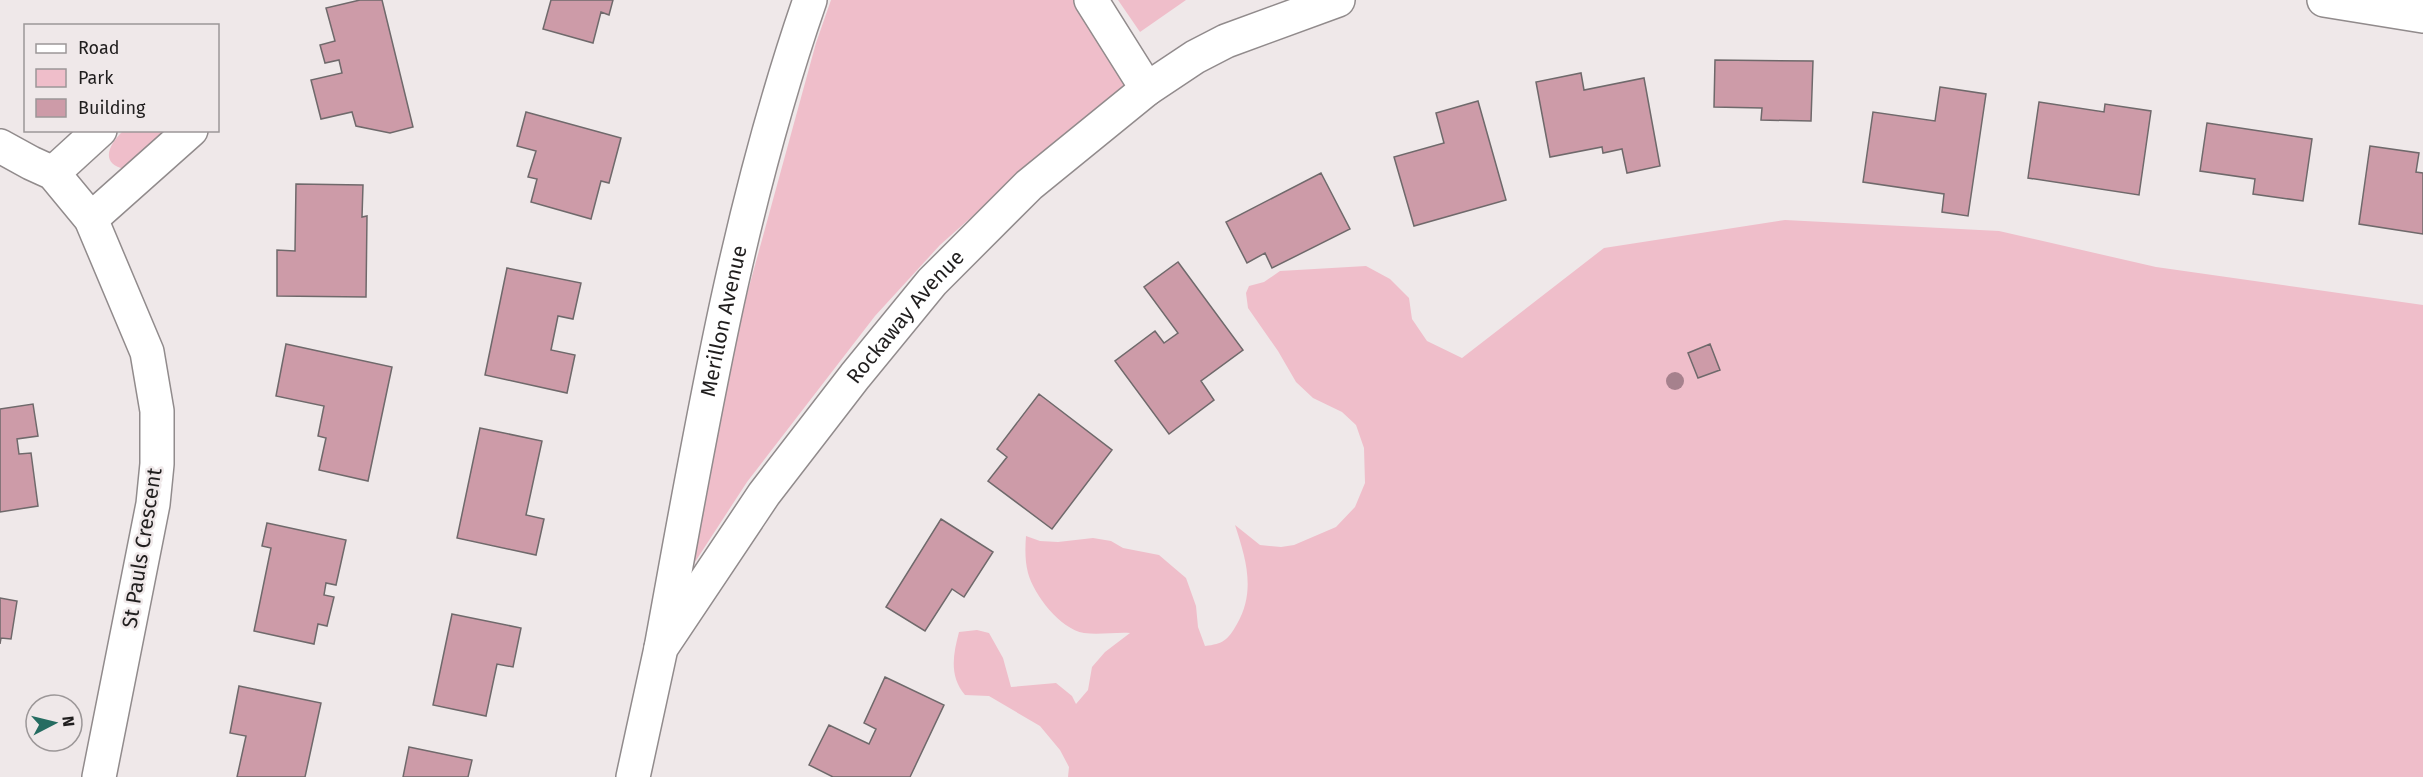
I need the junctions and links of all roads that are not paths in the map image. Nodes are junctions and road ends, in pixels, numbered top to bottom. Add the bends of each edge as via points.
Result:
1 (810, 0) edge
2 (1091, 0) edge
3 (1338, 0) edge
4 (2324, 0) edge
5 (2423, 16) edge
6 (1147, 89) junction
7 (98, 132) edge
8 (189, 132) edge
9 (0, 146) edge
10 (53, 173) junction
11 (92, 219) junction
12 (661, 648) junction
13 (99, 777) edge
14 (633, 777) edge

1 - 12 street, Merillon Avenue via 750,201 695,460
2 - 6 street
3 - 6 street, Rockaway Avenue via 1226,41
4 - 5 street
6 - 12 street, Rockaway Avenue via 1029,185 932,282 764,494
7 - 10 street
8 - 11 street
9 - 10 street, St Pauls Crescent
10 - 11 street, St Pauls Crescent
11 - 13 street, St Pauls Crescent via 147,352 157,411 153,504
12 - 14 street, Rockaway Avenue

